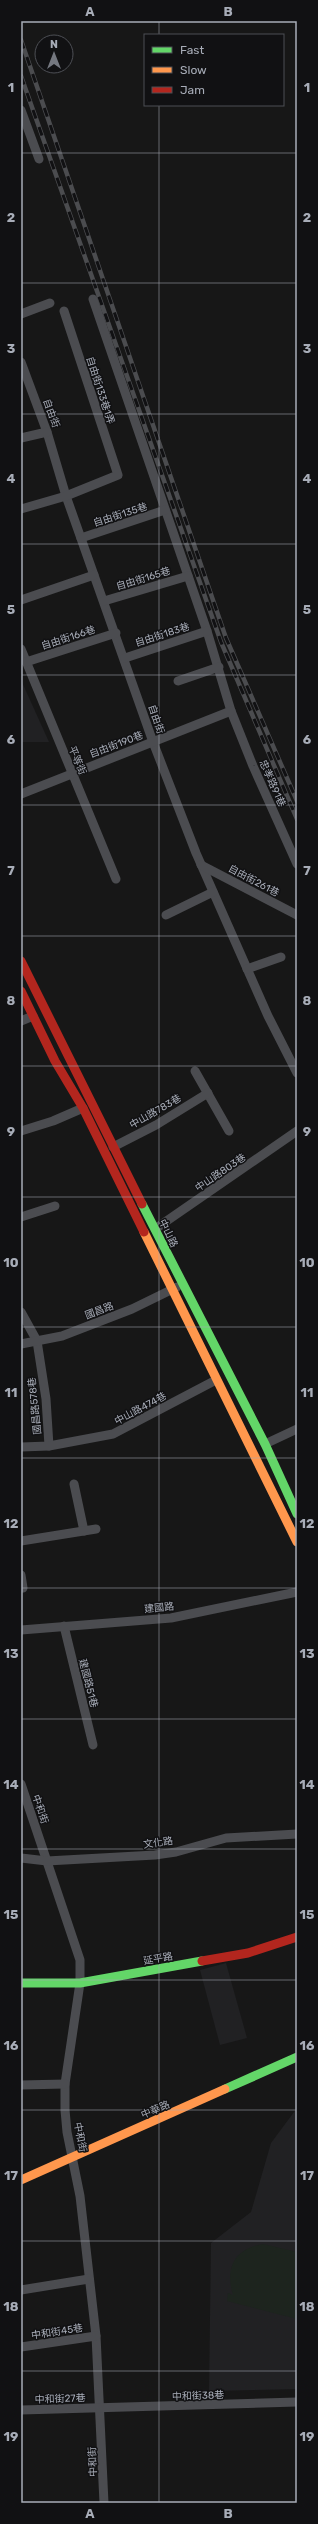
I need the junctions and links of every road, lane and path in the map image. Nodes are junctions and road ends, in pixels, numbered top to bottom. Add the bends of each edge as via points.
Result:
1 (21, 110) edge
2 (25, 133) edge
3 (39, 159) dead end
4 (93, 299) dead end
5 (50, 303) dead end
6 (64, 311) dead end
7 (21, 314) edge
8 (21, 362) edge
9 (47, 432) junction
10 (21, 438) edge
11 (66, 496) junction
12 (21, 509) edge
13 (165, 510) junction
14 (81, 538) junction
15 (94, 575) junction
16 (188, 576) junction
17 (21, 600) edge
18 (104, 601) junction
19 (207, 631) junction
20 (116, 634) junction
21 (21, 649) edge
22 (125, 658) junction
23 (26, 662) junction
24 (219, 666) junction
25 (178, 681) dead end
26 (231, 711) junction
27 (153, 742) junction
28 (72, 773) junction
29 (21, 794) edge
30 (297, 864) edge
31 (201, 865) junction
32 (116, 879) dead end
33 (213, 892) junction
34 (166, 915) dead end
35 (297, 915) edge
36 (281, 957) dead end
37 (21, 961) edge
38 (247, 969) junction
39 (21, 991) edge
40 (33, 1016) junction
41 (21, 1021) edge
42 (195, 1071) dead end
43 (297, 1073) edge
44 (208, 1092) junction
45 (83, 1108) junction
46 (21, 1131) edge
47 (229, 1131) dead end
48 (297, 1131) edge
49 (113, 1147) junction
50 (55, 1206) dead end
51 (21, 1217) edge
52 (155, 1229) junction
53 (182, 1285) junction
54 (172, 1289) junction
55 (21, 1312) edge
56 (37, 1341) junction
57 (21, 1344) edge
58 (216, 1380) junction
59 (297, 1429) edge
60 (265, 1444) junction
61 (49, 1446) junction
62 (21, 1447) edge
63 (74, 1484) dead end
64 (297, 1514) edge
65 (96, 1529) dead end
66 (84, 1531) junction
67 (21, 1541) edge
68 (297, 1542) edge
69 (21, 1575) edge
70 (23, 1588) dead end
71 (297, 1592) edge
72 (64, 1626) junction
73 (21, 1630) edge
74 (93, 1745) dead end
75 (21, 1784) edge
76 (297, 1834) edge
77 (21, 1858) edge
78 (47, 1861) junction
79 (297, 1937) edge
80 (21, 1983) edge
81 (80, 1984) junction
82 (296, 2058) edge
83 (65, 2084) junction
84 (21, 2085) edge
85 (73, 2156) junction
86 (21, 2180) edge
87 (89, 2279) junction
88 (21, 2290) edge
89 (96, 2336) junction
90 (21, 2347) edge
91 (297, 2402) edge
92 (100, 2408) junction
93 (21, 2410) edge
94 (104, 2503) edge

1 - 2 street
2 - 3 street
4 - 13 street, 忠孝路91巷
5 - 7 street
6 - 11 street, 自由街133巷1弄 via 118,475
8 - 9 street, 自由街
9 - 10 street
9 - 11 street, 自由街
11 - 12 street
11 - 14 street, 自由街
13 - 14 street, 自由街135巷
13 - 16 street, 忠孝路91巷
14 - 15 street, 自由街
15 - 17 street
15 - 18 street, 自由街
16 - 18 street, 自由街165巷
16 - 19 street, 忠孝路91巷
18 - 20 street, 自由街
19 - 22 street, 自由街183巷
19 - 24 street, 忠孝路91巷
20 - 22 street, 自由街
20 - 23 street, 自由街166巷
21 - 23 street, 平等街
22 - 27 street, 自由街
23 - 28 street, 平等街
24 - 25 street
24 - 26 street, 忠孝路91巷
26 - 27 street, 自由街190巷
26 - 30 street, 忠孝路91巷
27 - 28 street, 自由街190巷
27 - 31 street, 自由街
28 - 29 street, 自由街190巷
28 - 32 street, 平等街
31 - 33 street, 自由街
31 - 35 street, 自由街261巷
33 - 34 street
33 - 38 street, 自由街
36 - 38 street
37 - 49 main road, 中山路
38 - 43 street, 自由街
39 - 40 main road
40 - 41 street
40 - 45 main road via 55,1061
42 - 44 street
44 - 47 street
44 - 49 street, 中山路783巷 via 156,1125
45 - 46 street
45 - 54 main road
48 - 52 street, 中山路803巷
49 - 52 main road, 中山路
50 - 51 street
52 - 53 main road, 中山路
53 - 54 street, 國昌路
53 - 60 main road, 中山路
54 - 56 street, 國昌路 via 132,1309 88,1326 62,1336
54 - 58 main road
55 - 56 street
56 - 57 street, 國昌路
56 - 61 street, 國昌路578巷
58 - 61 street, 中山路474巷 via 113,1434
58 - 68 main road
59 - 60 street
60 - 64 main road, 中山路
61 - 62 street, 中山路474巷
63 - 66 street
65 - 66 street
66 - 67 street
69 - 70 street
71 - 72 street, 建國路 via 171,1618
72 - 73 street, 建國路
72 - 74 street, 建國路51巷
75 - 78 street, 中和街
76 - 78 street, 文化路 via 226,1838 155,1855
77 - 78 street, 文化路
78 - 81 street, 中和街 via 80,1960
79 - 81 main road, 延平路 via 248,1953
80 - 81 main road, 延平路
81 - 83 street, 中和街
82 - 85 main road, 中華路
83 - 84 street
83 - 85 street, 中和街 via 67,2132
85 - 86 main road, 中華路
85 - 87 street, 中和街
87 - 88 street
87 - 89 street, 中和街
89 - 90 street, 中和街45巷
89 - 92 street, 中和街
91 - 92 street, 中和街38巷
92 - 93 street, 中和街27巷
92 - 94 street, 中和街

